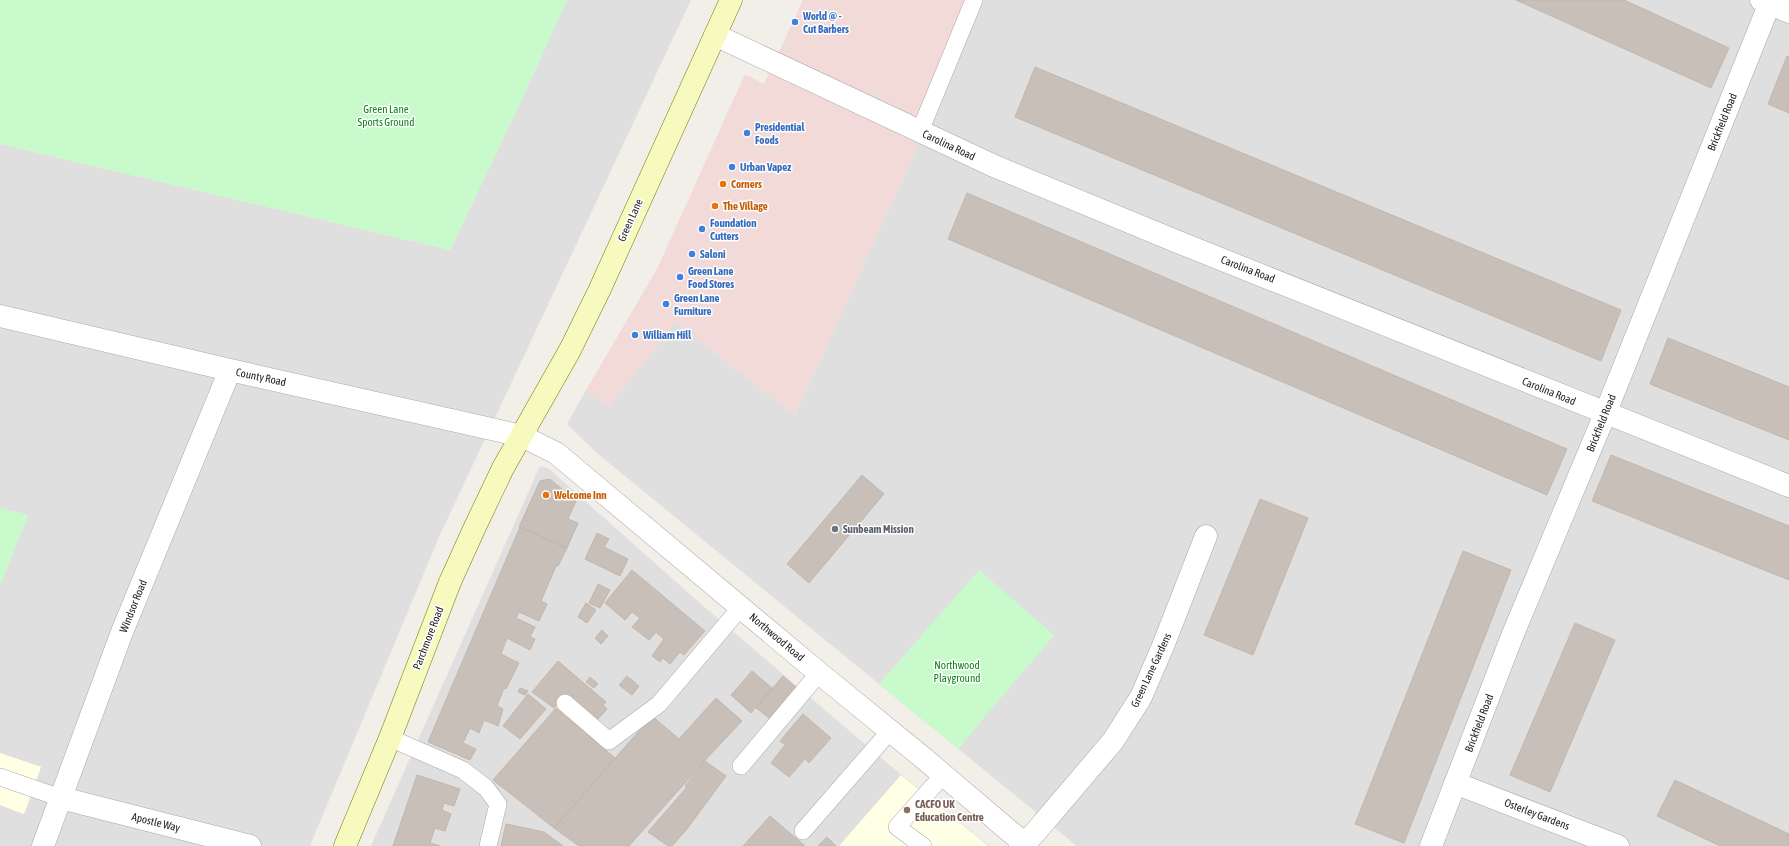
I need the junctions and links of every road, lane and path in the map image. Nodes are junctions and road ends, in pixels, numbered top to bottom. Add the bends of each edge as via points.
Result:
1 (731, 0) edge
2 (974, 0) edge
3 (1773, 4) edge
4 (715, 35) junction
5 (920, 131) junction
6 (0, 316) edge
7 (230, 370) junction
8 (1605, 414) junction
9 (522, 436) junction
10 (1789, 486) edge
11 (1206, 536) dead end
12 (741, 607) junction
13 (819, 673) junction
14 (565, 703) dead end
15 (890, 731) junction
16 (390, 738) junction
17 (741, 766) dead end
18 (944, 774) junction
19 (0, 777) edge
20 (1455, 783) junction
21 (61, 798) junction
22 (802, 831) dead end
23 (1024, 845) edge
24 (43, 846) edge
25 (250, 846) edge
26 (345, 846) edge
27 (488, 846) edge
28 (923, 846) edge
29 (1431, 846) edge
30 (1618, 846) edge

1 - 4 main road, Green Lane
2 - 5 lane
3 - 8 street, Brickfield Road
4 - 5 street, Carolina Road
4 - 9 main road, Green Lane via 599,291 570,350
5 - 8 street, Carolina Road via 994,166
6 - 7 street, County Road
7 - 9 street, County Road
7 - 21 street, Windsor Road via 122,632
8 - 10 street, Carolina Road
8 - 20 street, Brickfield Road via 1513,634
9 - 12 street, Northwood Road via 556,453
9 - 16 main road, Parchmore Road via 503,468 468,542
11 - 23 street, Green Lane Gardens via 1141,697 1113,741
12 - 13 street, Northwood Road
12 - 14 lane via 659,704 609,741
13 - 15 street, Northwood Road
13 - 17 lane
15 - 18 street, Northwood Road
15 - 22 lane
16 - 26 main road, Parchmore Road
16 - 27 lane via 463,770 486,788 498,804
18 - 23 street, Northwood Road
18 - 28 lane via 897,827
19 - 21 lane
20 - 29 street, Brickfield Road
20 - 30 street, Osterley Gardens
21 - 24 street, Windsor Road
21 - 25 street, Apostle Way

